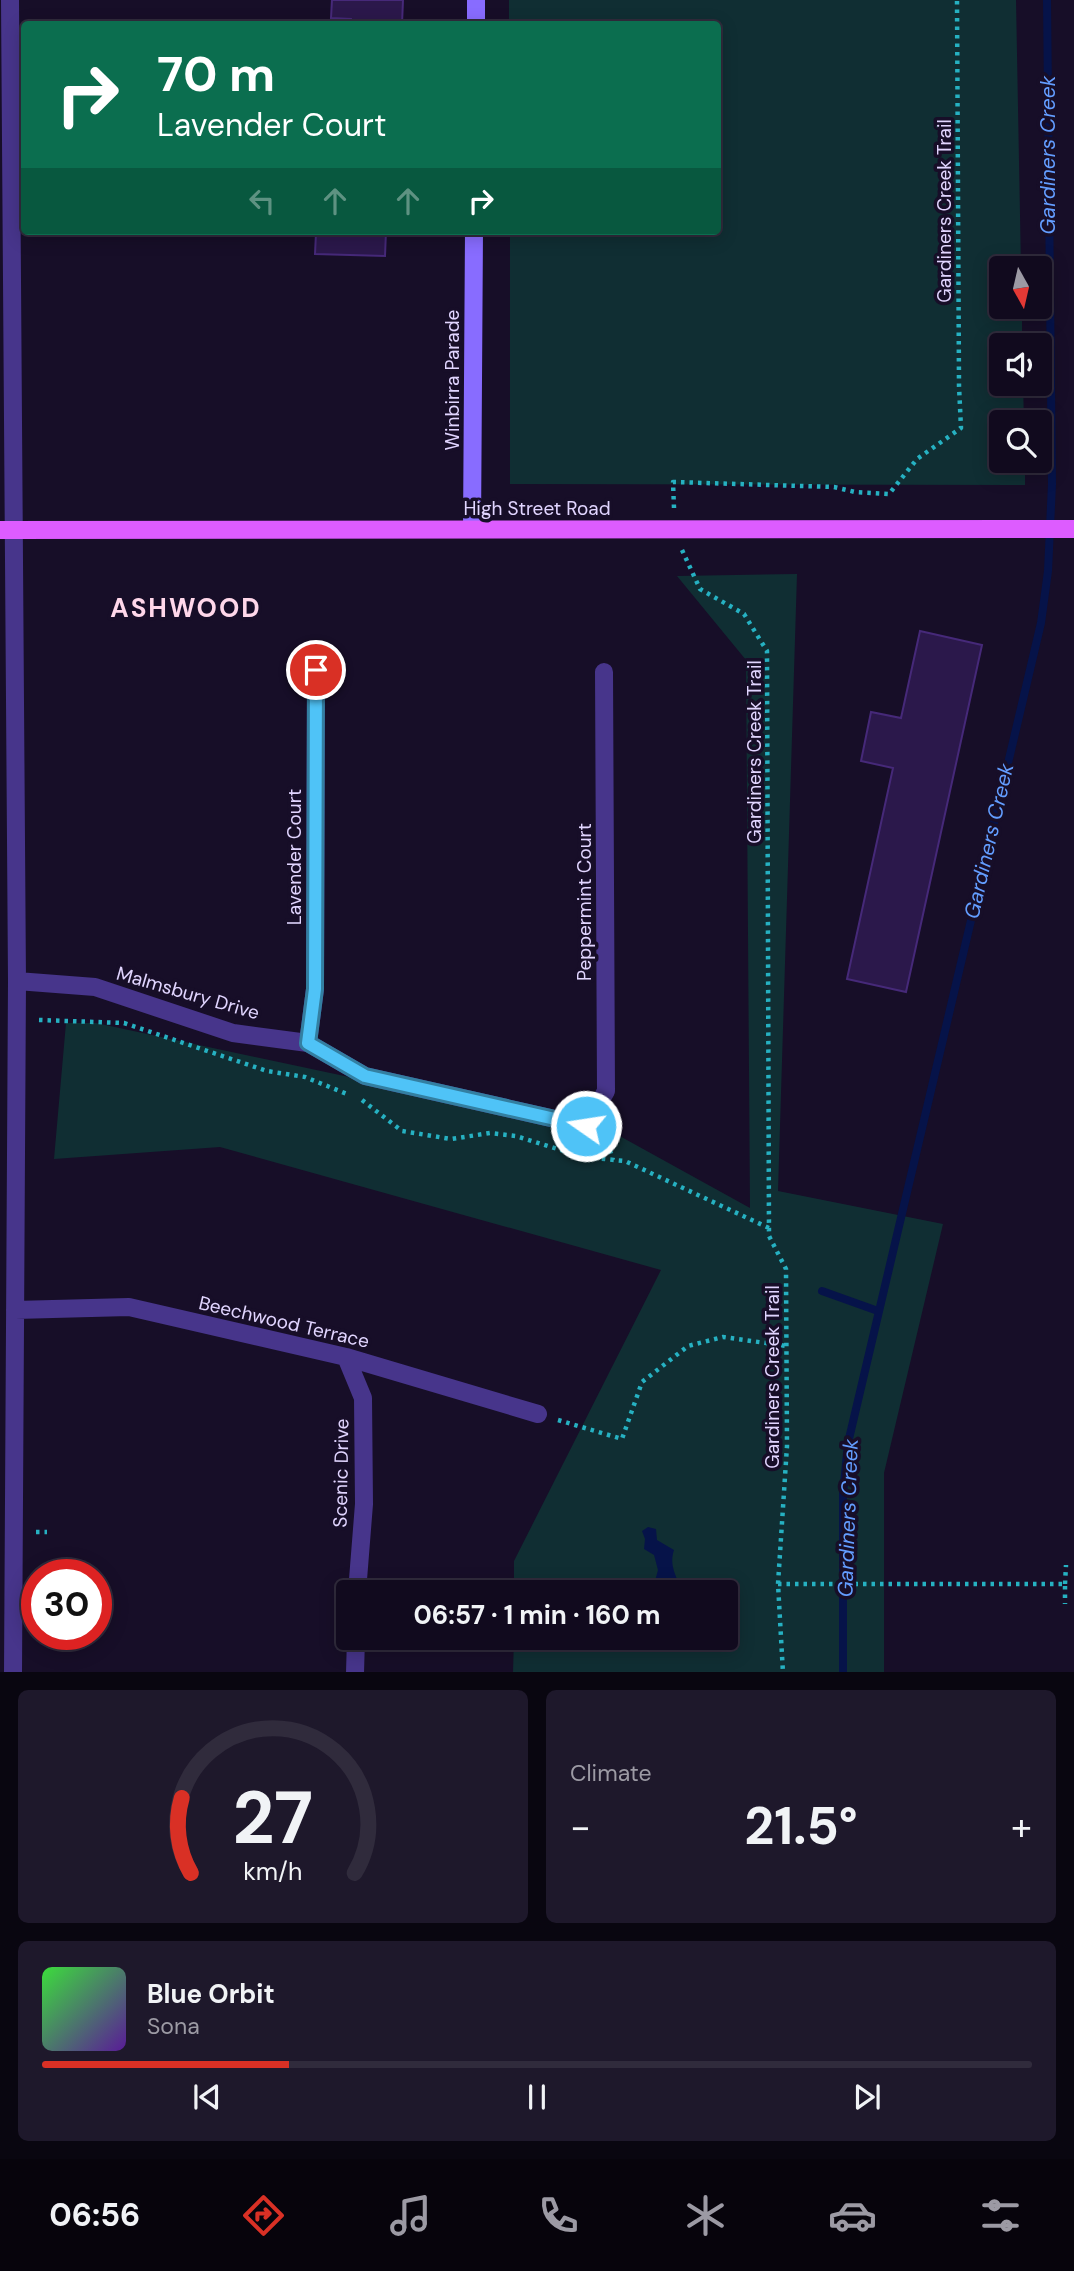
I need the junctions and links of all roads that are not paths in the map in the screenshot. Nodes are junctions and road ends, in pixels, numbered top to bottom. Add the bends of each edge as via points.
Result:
1 (10, 0) edge
2 (476, 0) edge
3 (476, 21) edge
4 (5, 42) edge
5 (474, 235) edge
6 (472, 529) junction
7 (1074, 529) edge
8 (8, 530) edge
9 (316, 670) dead end
10 (604, 672) dead end
11 (17, 981) junction
12 (308, 1043) junction
13 (586, 1126) joint
14 (15, 1310) junction
15 (346, 1357) junction
16 (537, 1413) road end
17 (358, 1580) edge
18 (356, 1650) edge
19 (13, 1672) edge
20 (355, 1672) edge

1 - 4 street
2 - 3 street
4 - 8 street
5 - 6 street, Winbirra Parade
6 - 7 main road, High Street Road
6 - 8 main road, High Street Road
8 - 11 street
9 - 12 street, Lavender Court via 315,989
10 - 13 street, Peppermint Court via 606,1091
11 - 12 street, Malmsbury Drive via 95,987 233,1032
11 - 14 street
12 - 13 street, Malmsbury Drive via 365,1076
14 - 15 street, Beechwood Terrace via 129,1307
14 - 19 street
15 - 16 street, Beechwood Terrace
15 - 17 street, Scenic Drive via 363,1398
18 - 20 street

